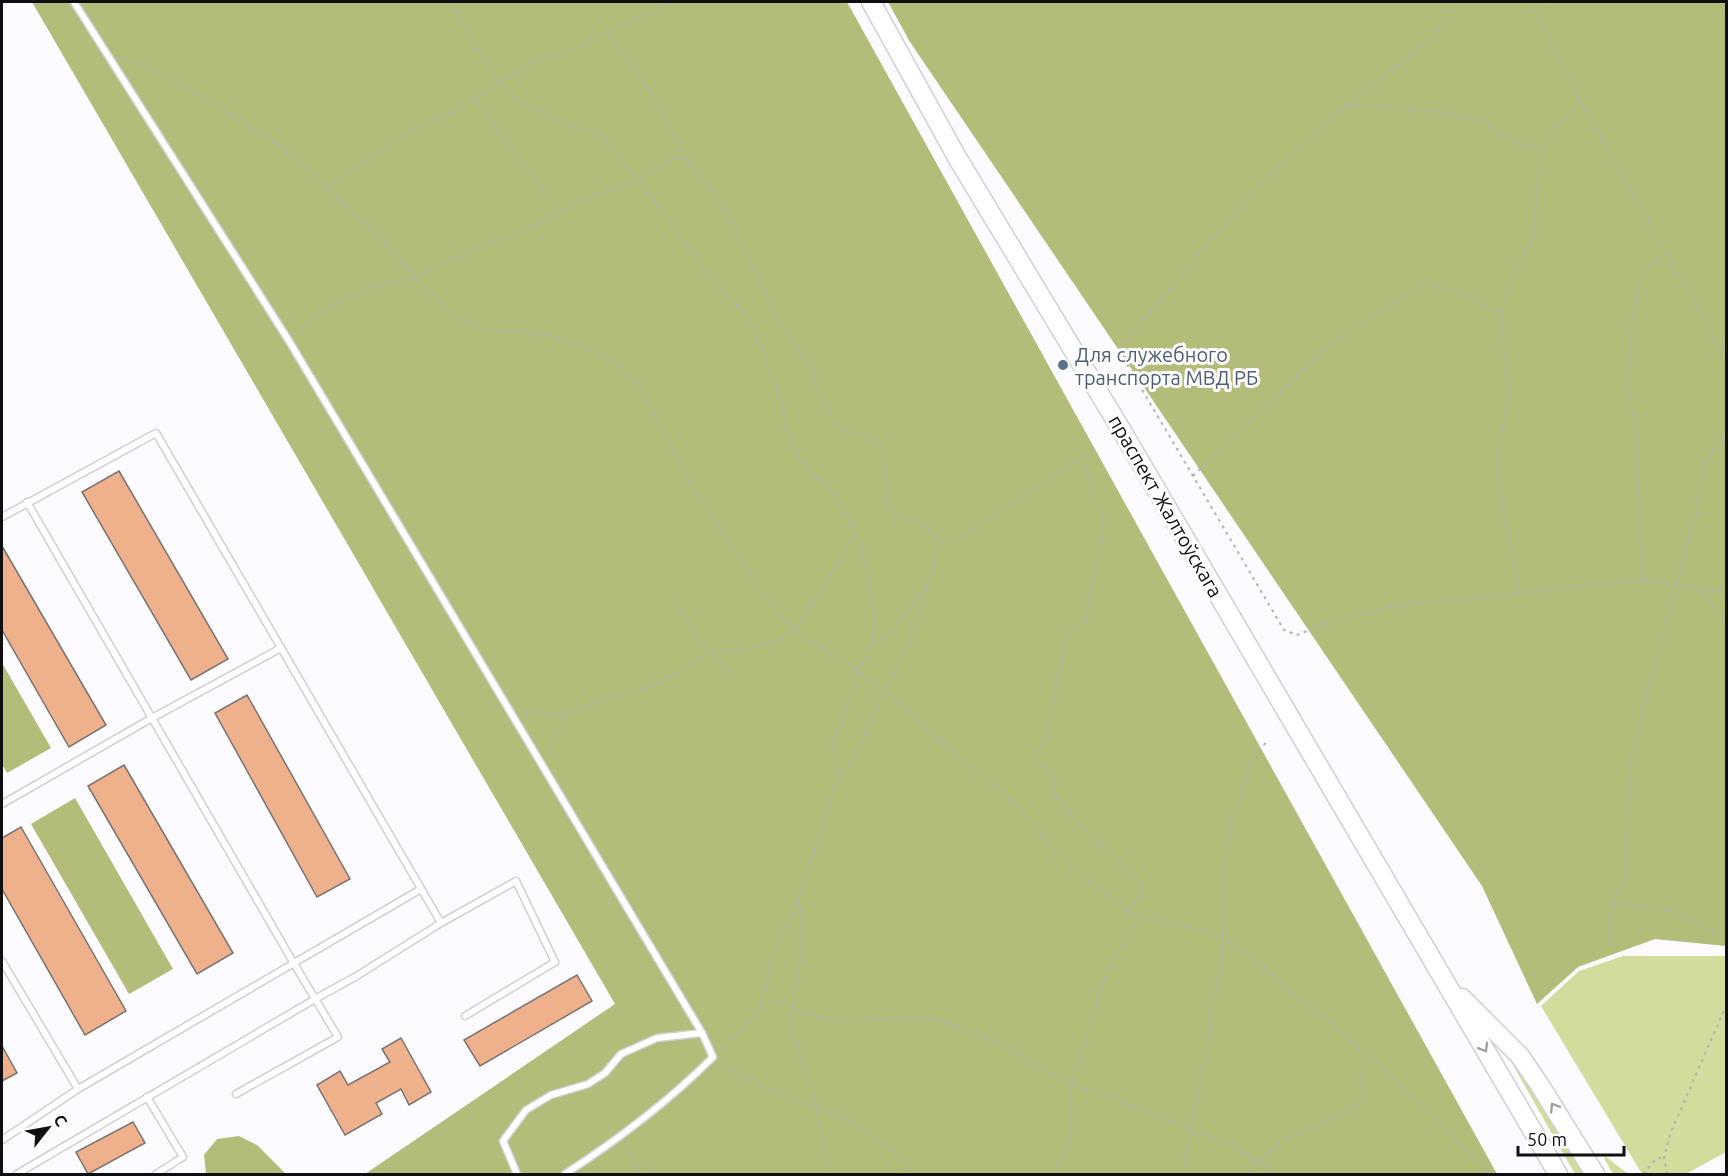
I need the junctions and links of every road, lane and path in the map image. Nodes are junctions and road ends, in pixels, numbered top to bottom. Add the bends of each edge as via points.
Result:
1 (74, 2) edge
2 (451, 2) edge
3 (674, 2) edge
4 (871, 2) edge
5 (1451, 2) edge
6 (1531, 2) edge
7 (607, 31) junction
8 (105, 51) junction
9 (500, 84) junction
10 (474, 99) junction
11 (1582, 104) junction
12 (1348, 105) junction
13 (1544, 148) junction
14 (687, 160) junction
15 (639, 181) junction
16 (327, 188) junction
17 (560, 213) junction
18 (1666, 255) junction
19 (416, 278) junction
20 (1500, 313) junction
21 (288, 341) junction
22 (1726, 359) edge
23 (1726, 437) edge
24 (1096, 448) dead end
25 (1081, 457) junction
26 (1193, 476) junction
27 (27, 502) junction
28 (2, 517) edge
29 (855, 531) junction
30 (940, 542) junction
31 (1642, 580) junction
32 (930, 582) junction
33 (1676, 585) junction
34 (1700, 588) junction
35 (1726, 592) edge
36 (1519, 593) junction
37 (675, 601) dead end
38 (1726, 623) edge
39 (795, 632) junction
40 (281, 648) junction
41 (868, 648) junction
42 (710, 653) junction
43 (859, 672) junction
44 (736, 678) dead end
45 (884, 692) junction
46 (567, 713) junction
47 (513, 715) junction
48 (152, 718) junction
49 (1267, 742) dead end
50 (542, 765) junction
51 (838, 777) junction
52 (2, 804) edge
53 (421, 889) junction
54 (798, 901) junction
55 (1612, 905) junction
56 (1127, 912) junction
57 (1144, 916) junction
58 (441, 922) junction
59 (1726, 934) edge
60 (1224, 940) junction
61 (1610, 945) dead end
62 (2, 961) edge
63 (293, 962) junction
64 (1444, 979) junction
65 (315, 999) junction
66 (792, 1006) junction
67 (1726, 1006) edge
68 (762, 1007) junction
69 (465, 1016) dead end
70 (702, 1033) junction
71 (1368, 1055) junction
72 (712, 1057) junction
73 (1072, 1083) junction
74 (78, 1089) junction
75 (236, 1094) dead end
76 (147, 1097) junction
77 (817, 1108) junction
78 (1190, 1129) junction
79 (623, 1136) junction
80 (2, 1140) edge
81 (1664, 1158) junction
82 (1258, 1162) junction
83 (636, 1169) junction
84 (17, 1174) edge
85 (156, 1174) edge
86 (517, 1174) edge
87 (566, 1174) edge
88 (638, 1174) edge
89 (653, 1174) edge
90 (829, 1174) edge
91 (912, 1174) edge
92 (1055, 1174) edge
93 (1185, 1174) edge
94 (1243, 1174) edge
95 (1275, 1174) edge
96 (1490, 1174) edge
97 (1558, 1174) edge
98 (1595, 1174) edge
99 (1643, 1174) edge
100 (1667, 1174) edge

1 - 8 lane
2 - 9 path
3 - 7 path
4 - 64 main road, праспект Жалтоўскага via 958,159
5 - 12 path via 1436,36
6 - 11 path
7 - 9 path via 565,54 539,59
7 - 14 path via 649,89
8 - 16 path via 153,70 223,109 290,153
8 - 21 lane
9 - 10 path
9 - 15 path via 505,91 550,117 600,134
10 - 16 path via 385,147
10 - 17 path
11 - 13 path via 1559,122
11 - 18 path
12 - 13 path via 1410,108 1469,118 1531,148
12 - 26 path via 1260,186 1118,349
13 - 20 path via 1533,239
14 - 15 path via 672,158
14 - 30 path via 710,187 735,228 778,320 809,363 835,422 842,429 872,438 883,449 889,508 893,514 924,525
15 - 17 path via 591,196
15 - 29 path via 717,287 746,314 774,379 786,428 800,460 830,488
16 - 19 path via 386,243
17 - 19 path
18 - 22 path
18 - 31 path via 1644,271 1633,311 1627,384 1636,432
19 - 21 path via 384,283 352,296 312,318
19 - 39 path via 454,315 486,330 548,334 616,362 642,389 692,488 774,609
20 - 26 path via 1461,293 1425,282 1328,346
20 - 36 path via 1509,393 1498,450 1499,486
21 - 47 lane
23 - 33 path via 1710,451 1701,468 1698,507
24 - 25 path
25 - 30 path via 955,540
25 - 56 path via 1093,488 1089,495 1103,517 1102,536 1085,621 1072,629 1057,677 1045,743 1035,756 1036,765 1050,768 1056,798 1140,882 1141,896
26 - 36 path via 1284,630 1297,635 1332,621 1394,606
27 - 28 lane
27 - 40 lane via 156,433
27 - 48 lane
29 - 39 path
29 - 41 path via 866,564 876,627
30 - 32 path
31 - 33 path
31 - 36 path
32 - 41 path via 886,637
32 - 45 path via 913,633
33 - 34 path
33 - 55 path via 1629,762 1626,877
34 - 35 path
34 - 38 path
37 - 42 path
39 - 42 path via 765,645
39 - 43 path
40 - 48 lane
40 - 53 lane
41 - 43 path
42 - 44 path
42 - 46 path via 659,683
43 - 45 path
43 - 51 path via 833,746
45 - 51 path via 851,766
45 - 56 path via 1010,799 1054,848
46 - 47 path
46 - 50 path
47 - 50 lane
48 - 52 lane
48 - 63 lane
49 - 60 path via 1246,772 1241,799 1231,819 1223,870
50 - 70 lane
51 - 54 path
53 - 58 lane
53 - 63 lane
54 - 66 path via 802,951
54 - 68 path via 772,958
55 - 59 path via 1676,912 1708,930
55 - 61 path
56 - 57 path
57 - 60 path
57 - 73 path via 1107,972
58 - 65 lane
58 - 69 lane via 516,881 555,962
60 - 71 path
60 - 78 path via 1223,970 1211,1004 1211,1028
62 - 74 lane
63 - 65 lane
63 - 74 lane
64 -> 97 main road, праспект Жалтоўскага
98 -> 64 main road, праспект Жалтоўскага via 1520,1056
65 - 75 lane via 338,1037
65 - 76 lane
66 - 68 path via 773,1002
66 - 73 path via 829,1021 939,1020 1006,1046 1034,1066
66 - 77 path via 790,1022
67 - 81 path via 1670,1134
68 - 72 path
70 - 72 lane
70 - 86 lane via 657,1038 621,1054 588,1084 551,1095 526,1110 503,1141
71 - 82 path via 1361,1077 1364,1101 1286,1138
71 - 96 path
72 - 77 path via 741,1076
72 - 79 lane
73 - 78 path
73 - 92 path via 1070,1140
74 - 80 lane
76 - 84 lane
76 - 85 lane via 183,1157
77 - 90 path
77 - 91 path via 866,1130 906,1161
78 - 82 path via 1236,1147
78 - 93 path
79 - 83 path
79 - 87 lane
81 - 99 path via 1658,1158
81 - 100 path
82 - 94 path
82 - 95 path
83 - 88 path
83 - 89 path via 649,1162

